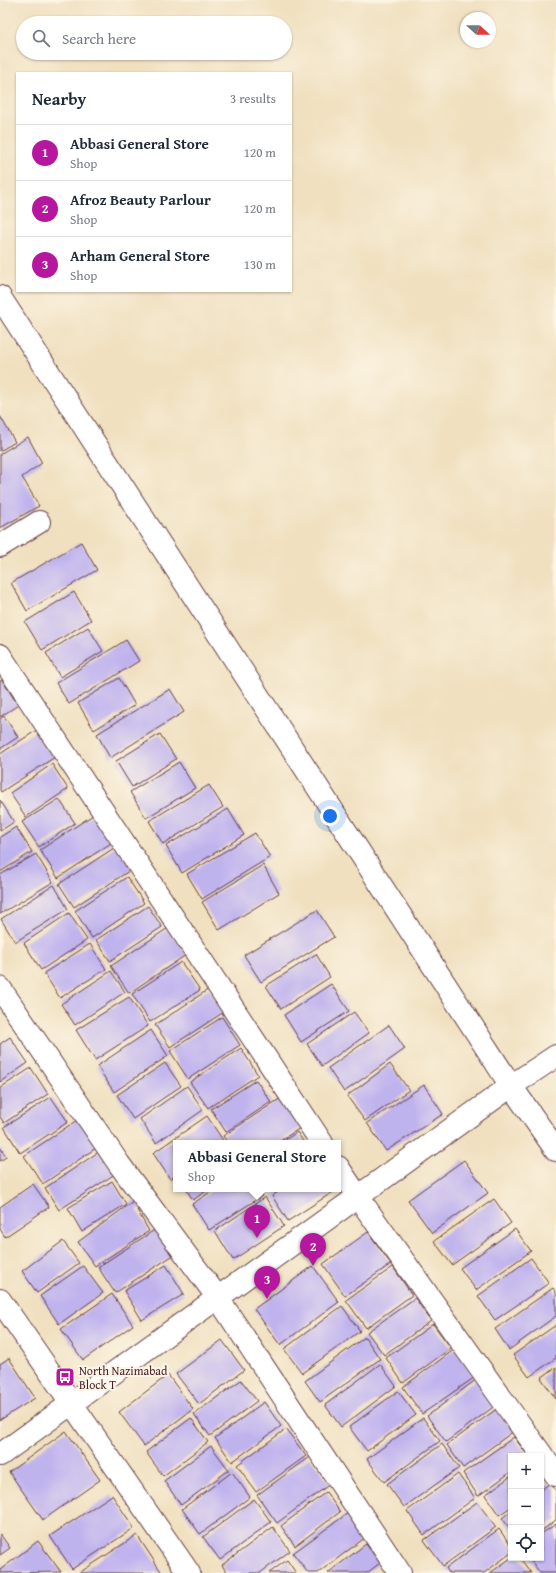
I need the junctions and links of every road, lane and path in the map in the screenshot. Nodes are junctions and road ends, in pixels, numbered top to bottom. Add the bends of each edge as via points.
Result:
1 (0, 297) edge
2 (39, 522) dead end
3 (0, 546) edge
4 (0, 655) edge
5 (0, 988) edge
6 (556, 1056) edge
7 (511, 1086) junction
8 (320, 1140) edge
9 (556, 1150) edge
10 (341, 1172) edge
11 (358, 1197) junction
12 (218, 1298) junction
13 (0, 1300) edge
14 (71, 1404) junction
15 (0, 1455) edge
16 (556, 1475) edge
17 (189, 1573) edge
18 (400, 1573) edge

1 - 7 street
2 - 3 street
4 - 8 street
5 - 12 street via 119,1164
6 - 7 street
7 - 9 street
7 - 11 street
10 - 11 street
11 - 12 street
11 - 16 street
12 - 14 street
12 - 18 street
13 - 14 street
14 - 15 street
14 - 17 street

